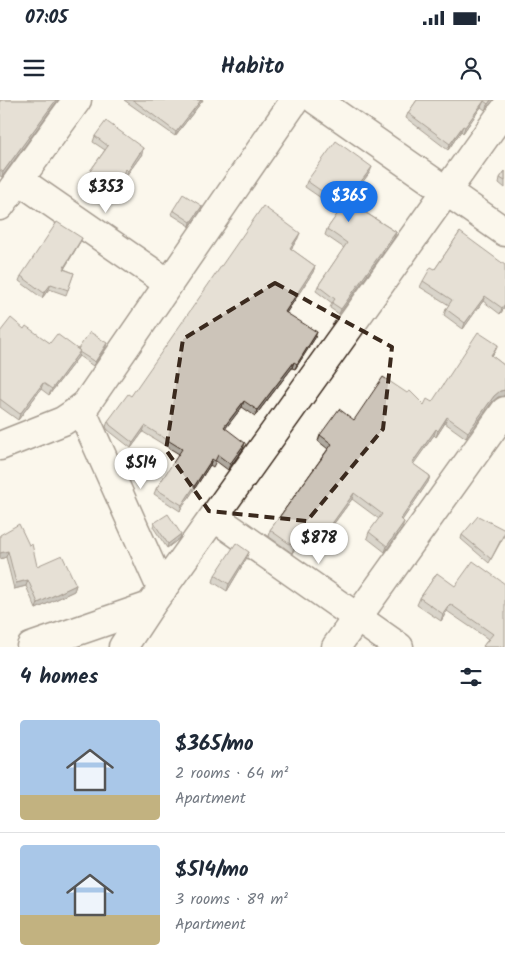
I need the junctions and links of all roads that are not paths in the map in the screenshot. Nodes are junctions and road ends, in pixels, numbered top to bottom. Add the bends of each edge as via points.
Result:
1 (77, 100) edge
2 (295, 100) edge
3 (316, 100) edge
4 (505, 109) edge
5 (19, 180) junction
6 (447, 192) junction
7 (0, 206) edge
8 (505, 232) edge
9 (168, 282) junction
10 (81, 409) junction
11 (505, 411) edge
12 (0, 446) edge
13 (214, 517) junction
14 (156, 598) junction
15 (357, 618) junction
16 (31, 647) edge
17 (123, 647) edge
18 (336, 647) edge
19 (399, 647) edge

1 - 5 street
2 - 9 street
3 - 6 street
4 - 6 street
5 - 7 street
5 - 9 street
6 - 8 street
6 - 13 street
9 - 10 street
10 - 12 street via 63,420
10 - 14 street
11 - 15 street
13 - 14 street
13 - 15 street
14 - 16 street
14 - 17 street
15 - 18 street
15 - 19 street

